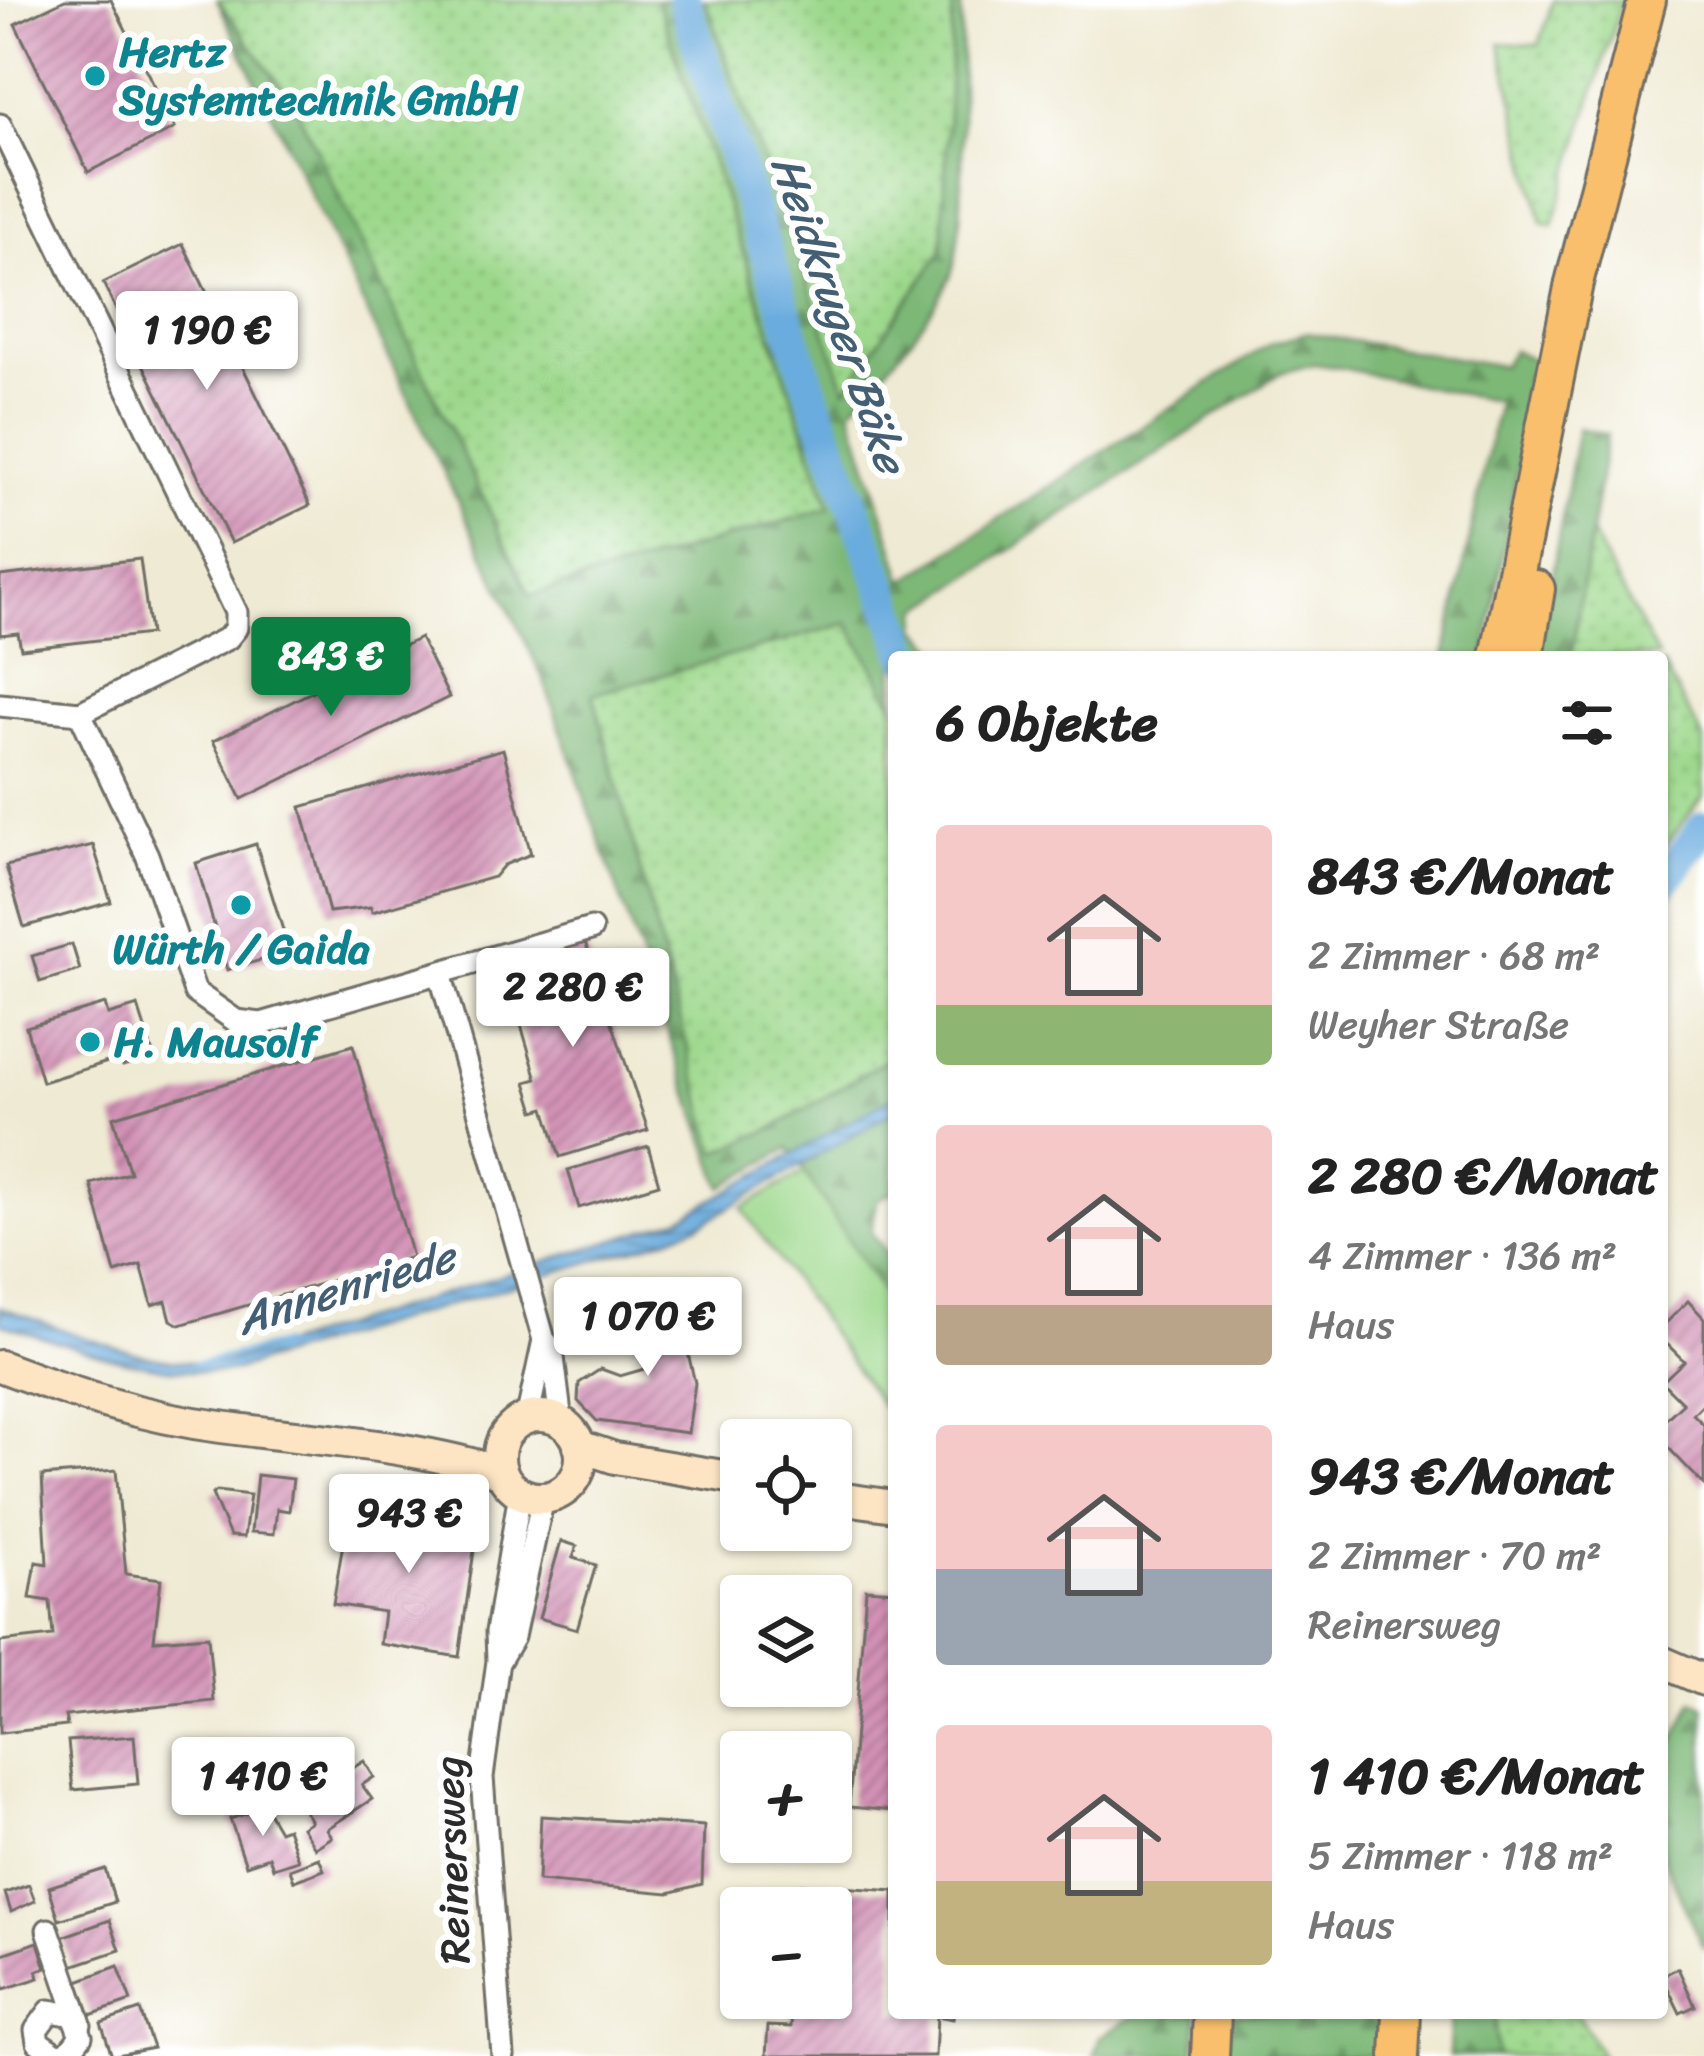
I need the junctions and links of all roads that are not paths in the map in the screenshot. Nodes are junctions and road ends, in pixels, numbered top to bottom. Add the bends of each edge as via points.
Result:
1 (1647, 0) edge
2 (1670, 0) edge
3 (0, 124) edge
4 (1500, 651) edge
5 (1526, 651) edge
6 (0, 705) edge
7 (80, 713) junction
8 (591, 928) dead end
9 (440, 973) junction
10 (544, 1340) junction
11 (0, 1366) edge
12 (515, 1429) junction
13 (385, 1446) junction
14 (573, 1447) junction
15 (720, 1476) edge
16 (522, 1488) junction
17 (720, 1493) edge
18 (852, 1502) edge
19 (888, 1505) edge
20 (1668, 1665) edge
21 (1704, 1680) edge
22 (48, 1930) dead end
23 (1212, 2019) edge
24 (1402, 2019) edge
25 (1424, 2019) edge
26 (80, 2025) junction
27 (56, 2055) edge
28 (503, 2056) edge
29 (1210, 2056) edge
30 (1400, 2056) edge
31 (1421, 2056) edge

1 - 4 highway via 1574,283
2 - 5 highway via 1595,288
3 - 7 street via 236,612 228,638
6 - 7 street
7 - 9 street via 147,855 184,972 212,1009 261,1024
8 - 9 street
9 - 10 street
10 - 12 street
10 - 14 street
11 - 13 main road via 160,1418
12 - 13 main road
12 - 14 main road
12 - 16 main road
13 - 16 main road
14 - 15 main road
14 - 16 main road via 564,1490
14 - 17 main road
16 - 28 street, Reinersweg via 482,1777
18 - 19 main road
20 - 21 main road
22 - 26 street
23 - 29 highway
24 - 30 highway
25 - 31 highway
26 - 27 street via 77,2046
26 - 27 street via 62,2010 40,2019 38,2042

